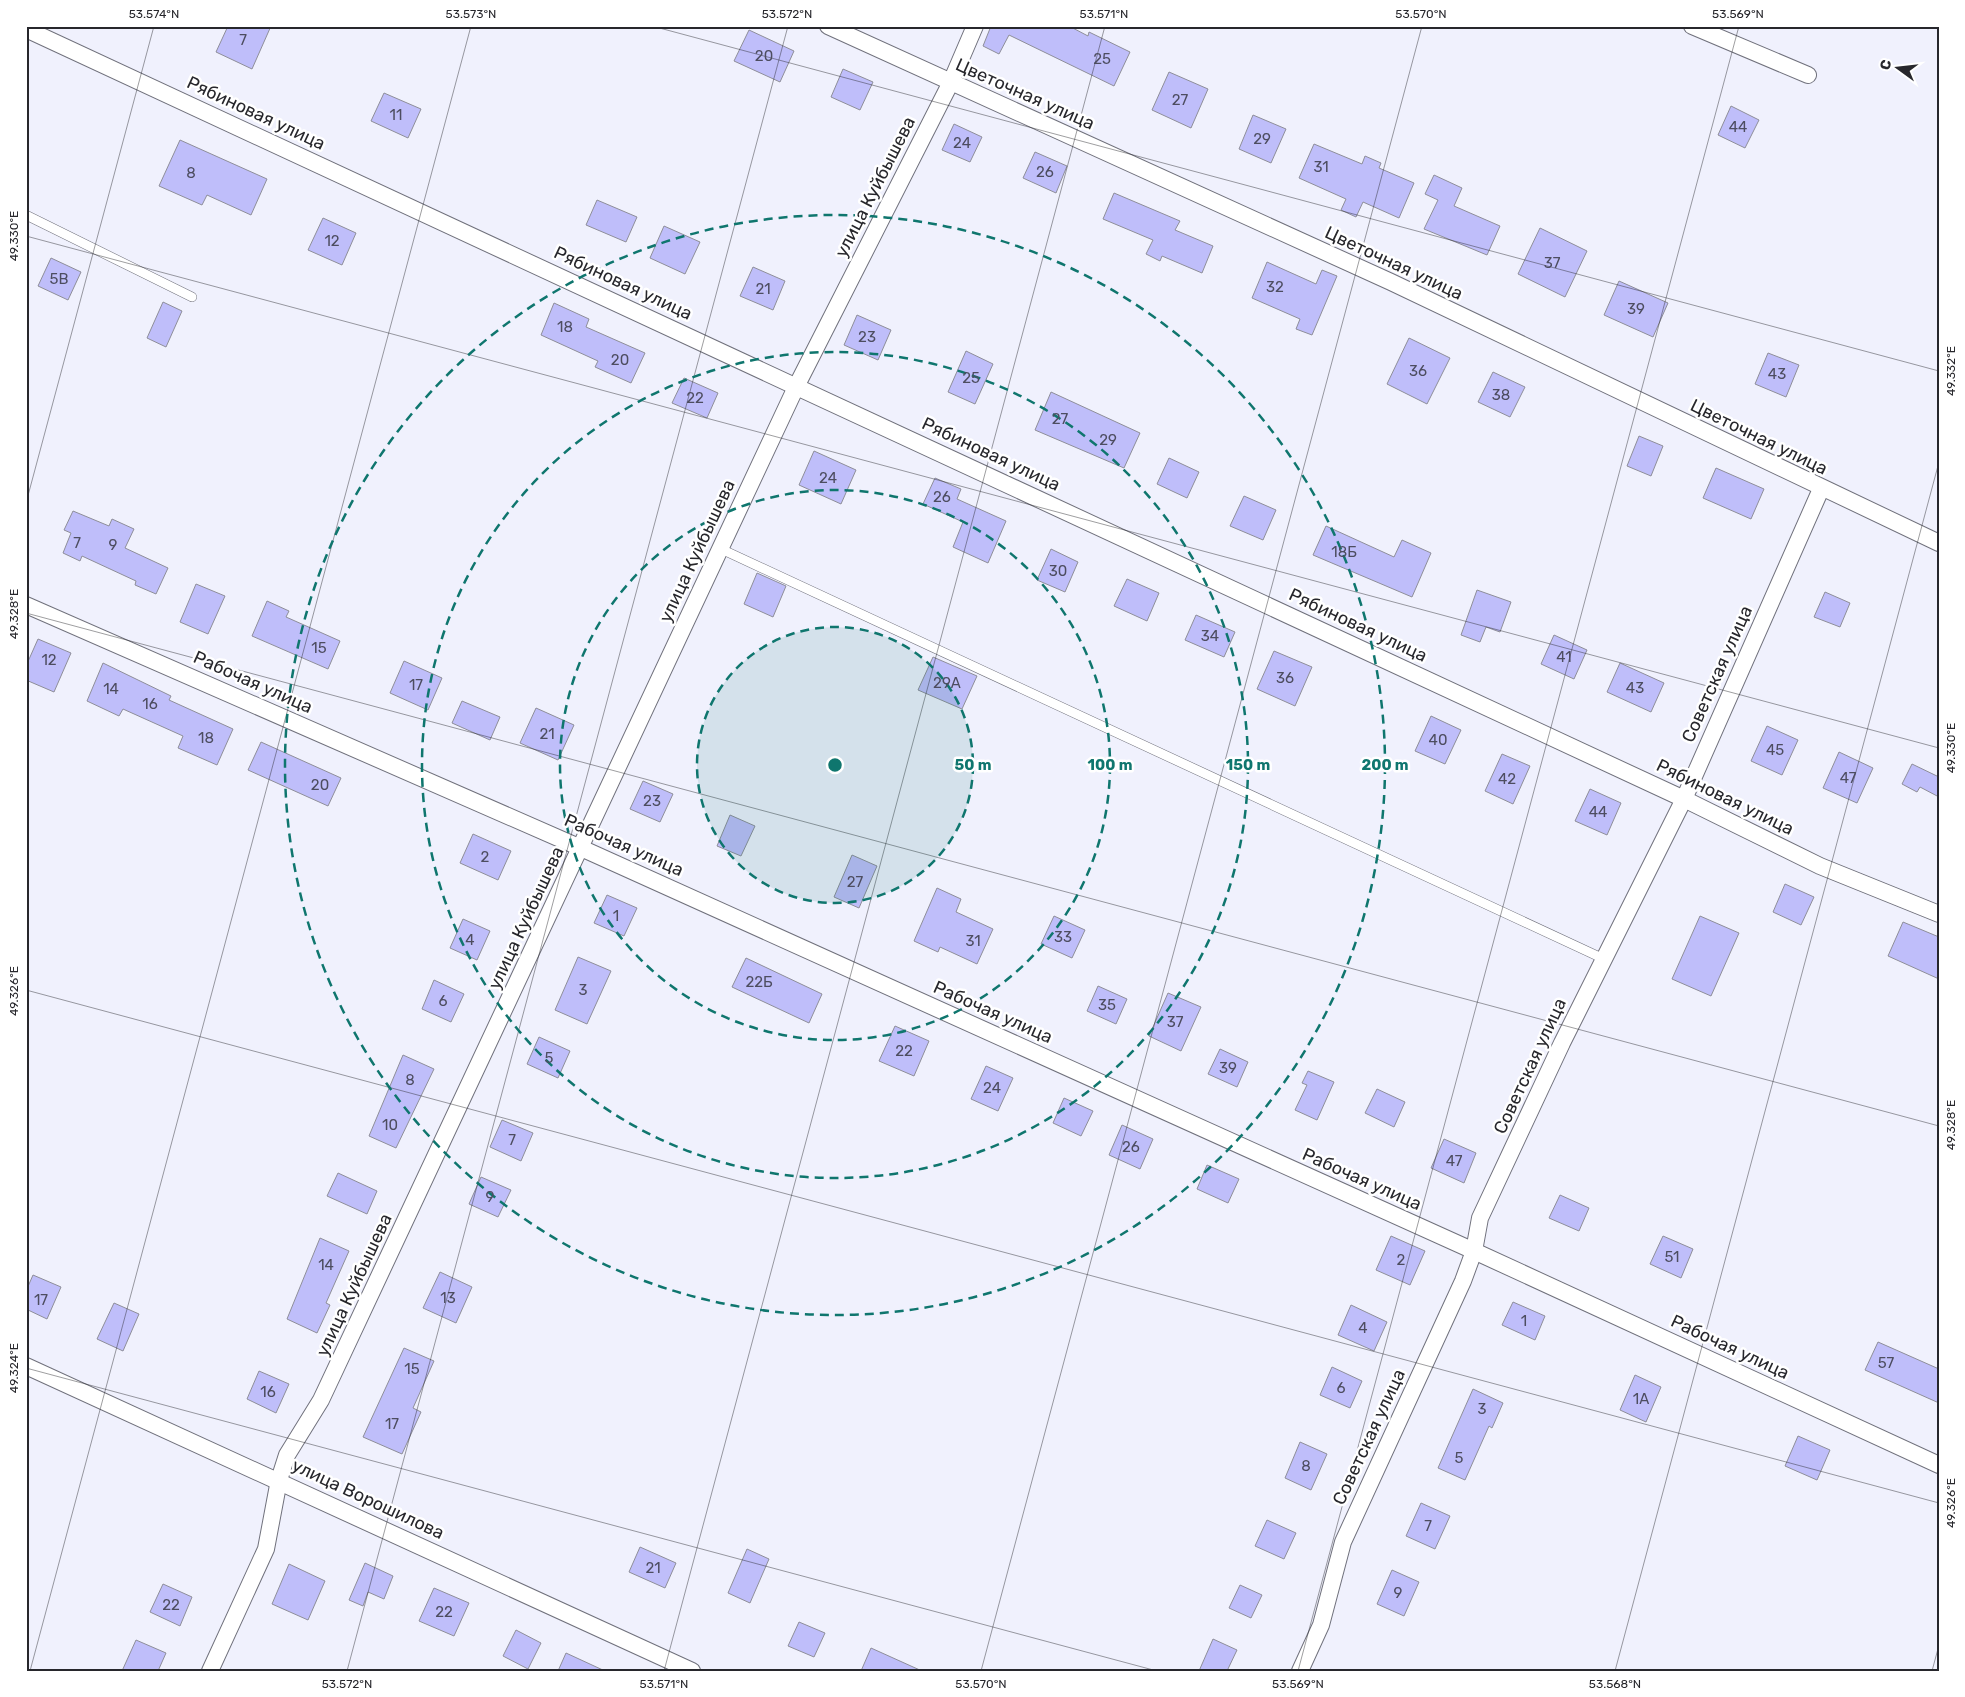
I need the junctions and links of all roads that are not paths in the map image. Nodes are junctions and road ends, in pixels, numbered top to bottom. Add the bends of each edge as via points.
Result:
1 (828, 26) edge
2 (975, 26) edge
3 (1692, 26) edge
4 (26, 29) edge
5 (1808, 75) dead end
6 (950, 82) junction
7 (26, 215) edge
8 (192, 298) dead end
9 (797, 385) junction
10 (1821, 489) junction
11 (1939, 543) edge
12 (720, 549) junction
13 (26, 604) edge
14 (1684, 799) junction
15 (581, 848) junction
16 (1939, 914) edge
17 (1604, 959) junction
18 (1474, 1251) junction
19 (26, 1366) edge
20 (1939, 1465) edge
21 (279, 1480) junction
22 (210, 1671) edge
23 (692, 1671) edge
24 (1300, 1671) edge

1 - 6 street, Цветочная улица
2 - 6 street, улица Куйбышева
3 - 5 street
4 - 9 street, Рябиновая улица
6 - 9 street, улица Куйбышева
6 - 10 street, Цветочная улица via 1391,282
7 - 8 lane
9 - 12 street, улица Куйбышева
9 - 14 street, Рябиновая улица
10 - 11 street, Цветочная улица
10 - 14 street, Советская улица
12 - 15 street, улица Куйбышева
12 - 17 lane
13 - 15 street, Рабочая улица
14 - 16 street, Рябиновая улица via 1820,866
14 - 17 street, Советская улица
15 - 18 street, Рабочая улица
15 - 21 street, улица Куйбышева via 321,1400 287,1455
17 - 18 street, Советская улица via 1480,1218
18 - 20 street, Рабочая улица
18 - 24 street, Советская улица via 1343,1542 1321,1625
19 - 21 street, улица Ворошилова
21 - 22 street, улица Куйбышева via 266,1549
21 - 23 street, улица Ворошилова

